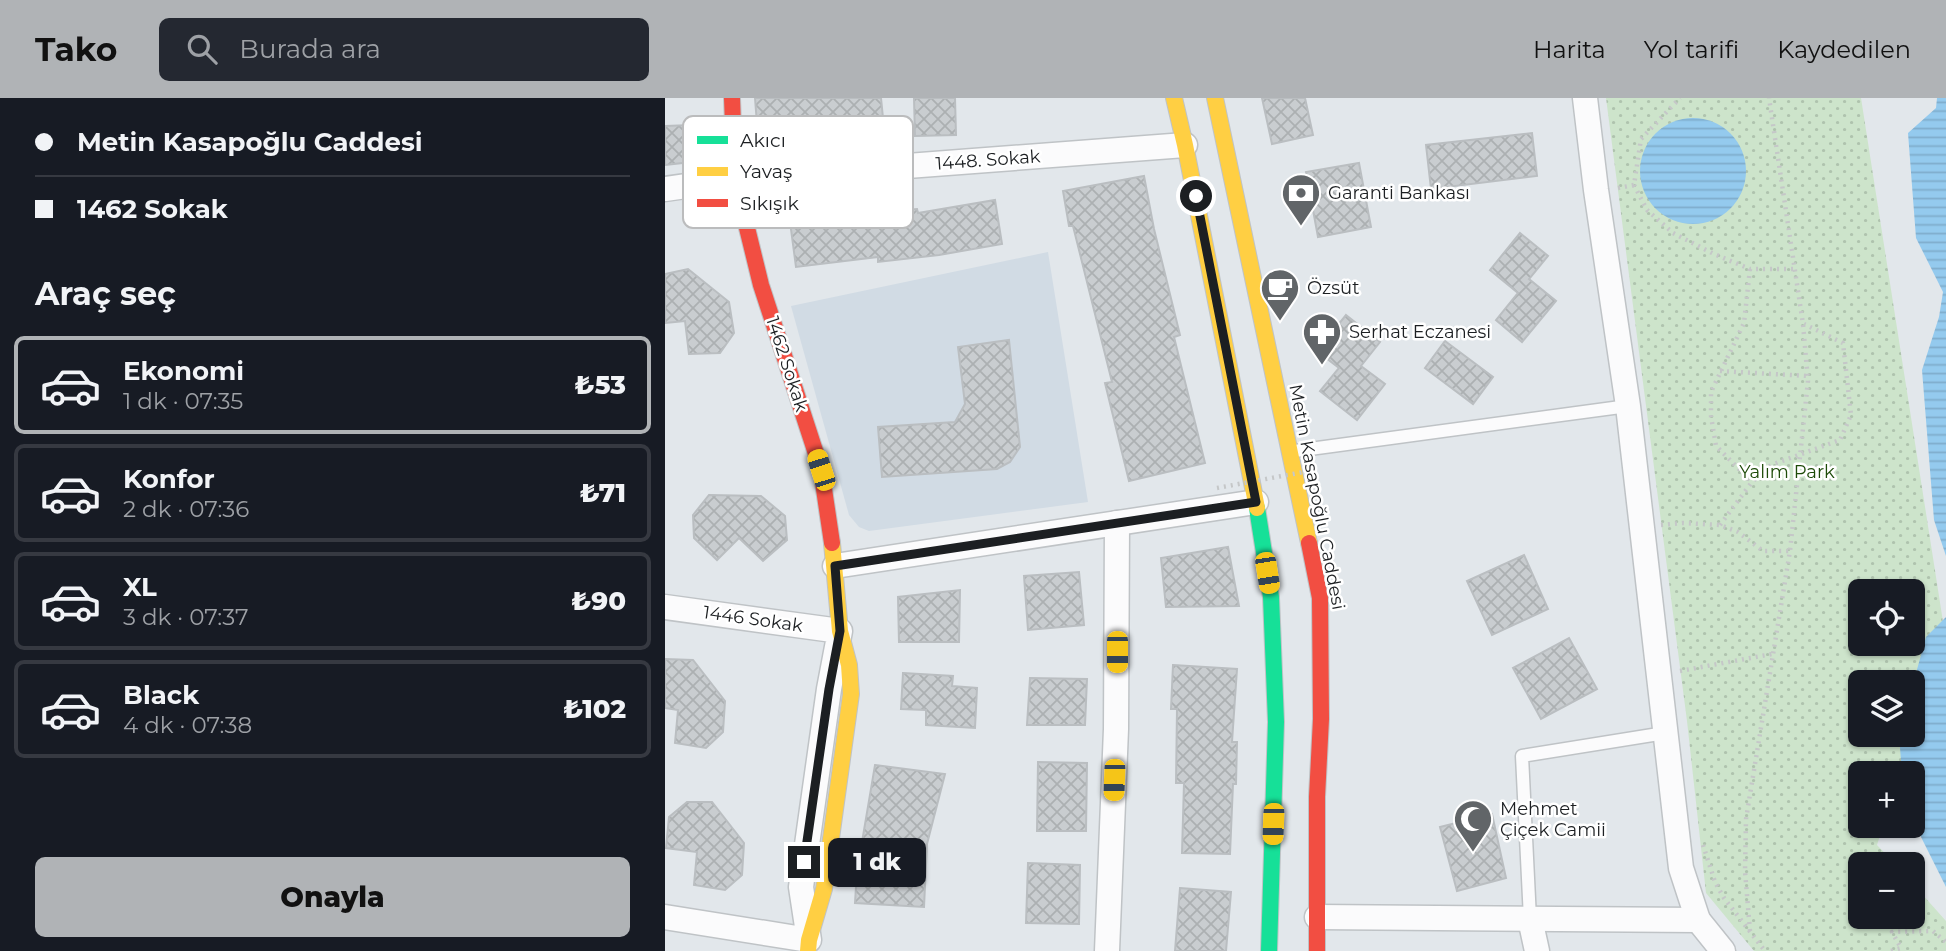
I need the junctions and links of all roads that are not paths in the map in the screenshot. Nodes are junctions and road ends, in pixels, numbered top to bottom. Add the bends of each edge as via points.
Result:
1 (732, 98) edge
2 (1174, 98) edge
3 (1215, 98) edge
4 (1585, 98) edge
5 (733, 116) edge
6 (1185, 145) junction
7 (913, 166) edge
8 (683, 186) edge
9 (665, 189) edge
10 (748, 228) edge
11 (1627, 406) junction
12 (1291, 452) junction
13 (1256, 502) junction
14 (1117, 523) junction
15 (835, 566) junction
16 (665, 607) edge
17 (840, 631) junction
18 (1665, 733) junction
19 (665, 917) edge
20 (1317, 917) junction
21 (1530, 919) junction
22 (1698, 920) junction
23 (809, 946) edge
24 (1107, 951) edge
25 (1269, 951) edge
26 (1317, 951) edge
27 (1537, 951) edge
28 (1723, 951) edge

1 - 5 main road, 1462 Sokak
2 - 6 main road
3 - 12 main road, Metin Kasapoğlu Caddesi
4 - 11 street
6 - 7 street, 1448. Sokak
6 - 13 main road
8 - 9 street, 1448. Sokak
10 - 15 main road, 1462 Sokak via 761,285 821,470
11 - 12 lane
11 - 18 street
12 - 20 main road, Metin Kasapoğlu Caddesi via 1320,598
13 - 14 street
13 - 25 main road via 1271,597 1276,722
14 - 15 street
14 - 24 street via 1116,729
15 - 17 main road, 1462 Sokak
16 - 17 street, 1446 Sokak
17 - 23 street, 1462 Sokak via 801,887
18 - 21 lane via 1522,756
18 - 22 street via 1681,868
19 - 23 street
20 - 21 street
20 - 26 main road, Metin Kasapoğlu Caddesi
21 - 22 street
21 - 27 street
22 - 28 street

